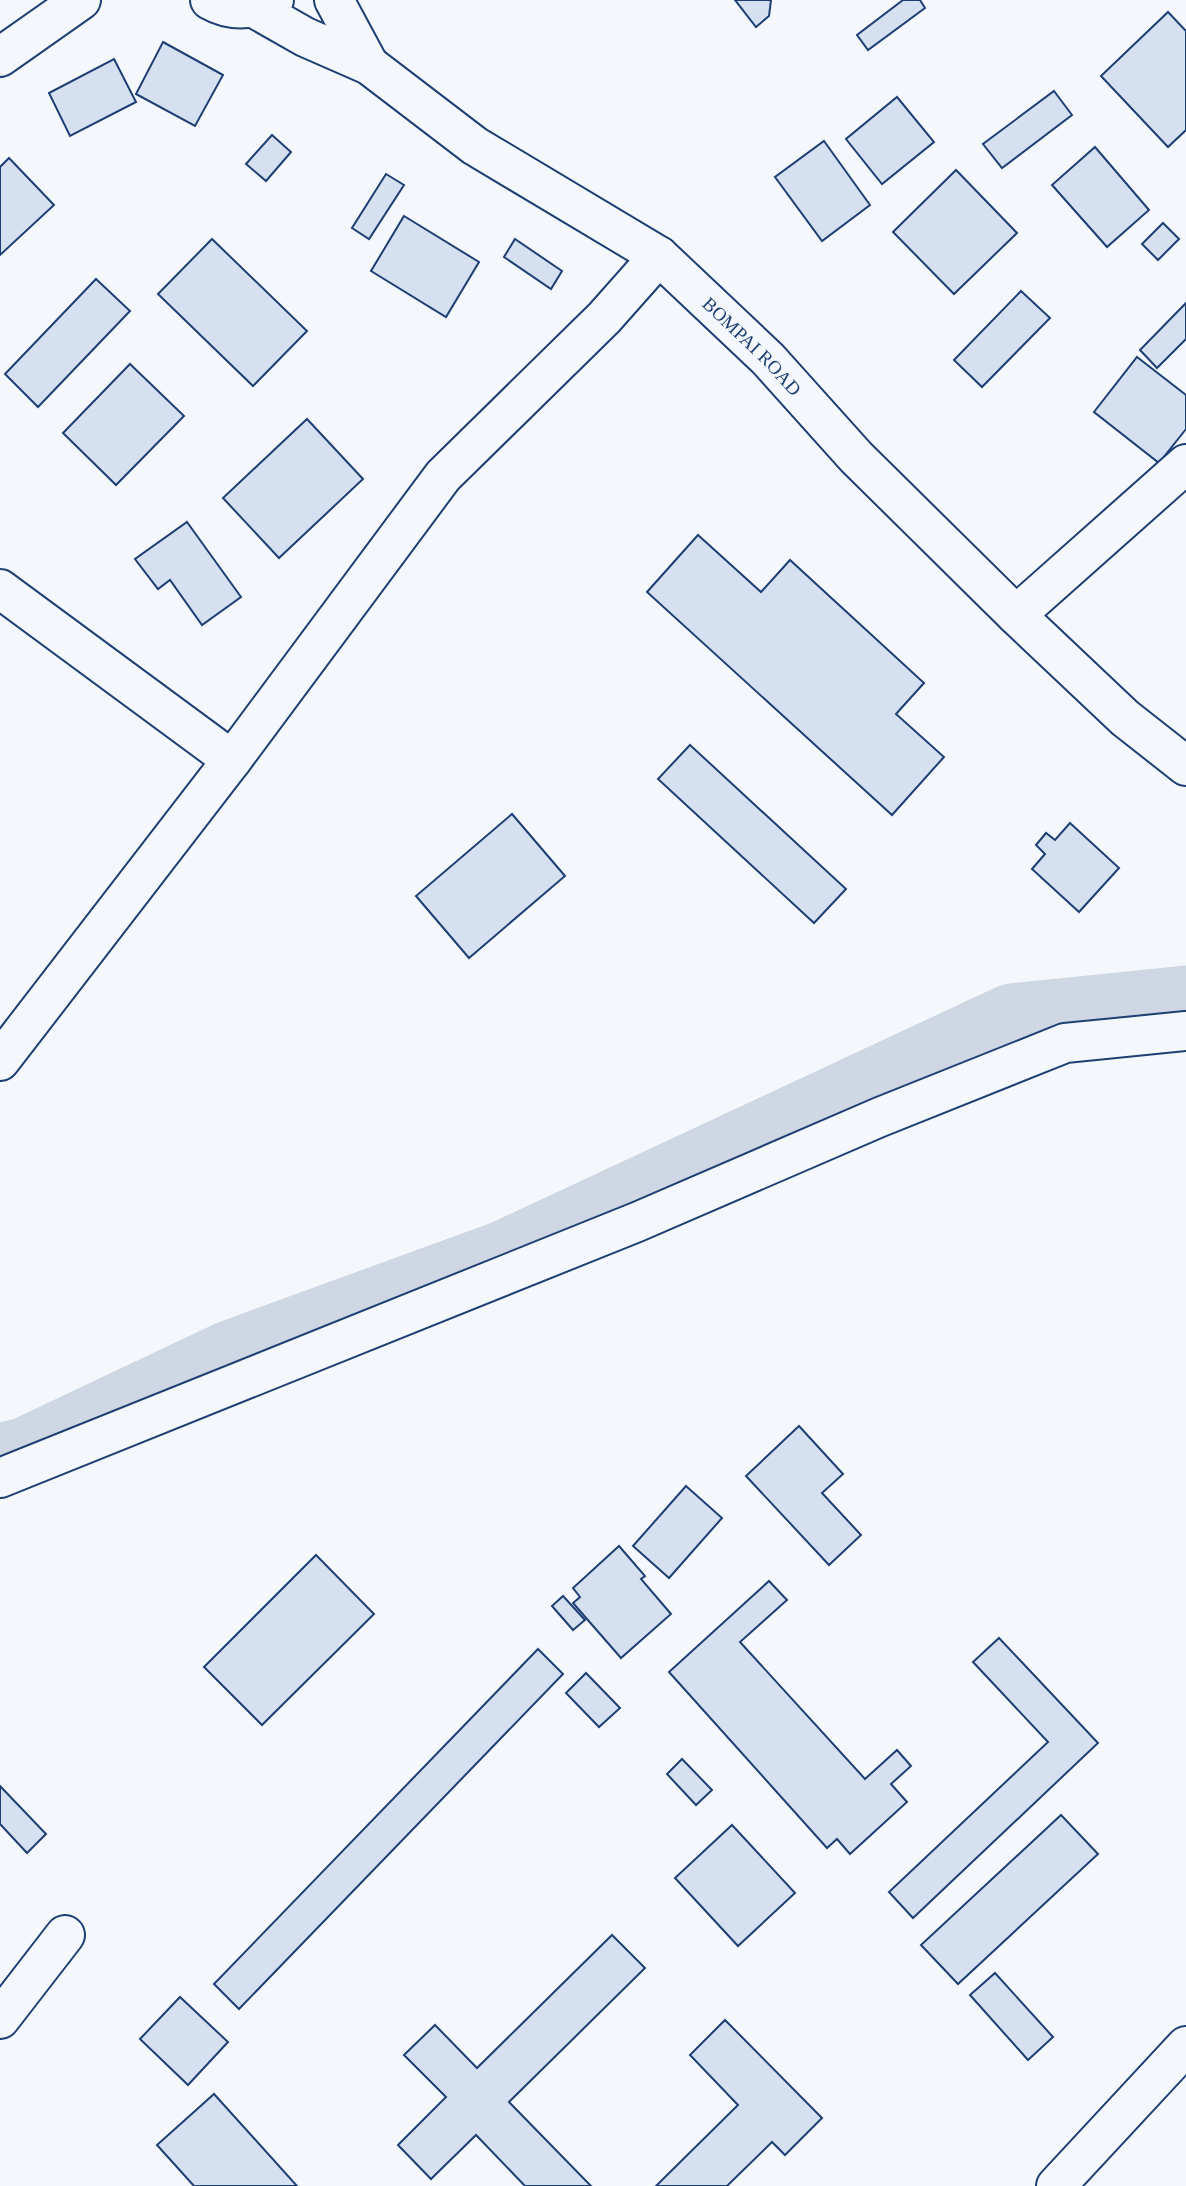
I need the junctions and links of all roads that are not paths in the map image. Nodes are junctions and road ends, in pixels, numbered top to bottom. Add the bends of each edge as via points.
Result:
1 (80, 0) edge
2 (210, 0) edge
3 (334, 0) edge
4 (264, 4) edge
5 (0, 57) edge
6 (369, 65) junction
7 (659, 256) junction
8 (1186, 464) edge
9 (0, 589) edge
10 (1016, 615) junction
11 (232, 760) junction
12 (1186, 766) edge
13 (1186, 1031) edge
14 (0, 1061) edge
15 (0, 1478) edge
16 (65, 1935) dead end
17 (0, 2019) edge
18 (1186, 2046) edge
19 (1056, 2186) edge

1 - 5 street
2 - 4 street via 233,8
3 - 6 street
4 - 6 street, BOMPAI ROAD via 305,37
6 - 7 street, BOMPAI ROAD via 475,146
7 - 10 street, BOMPAI ROAD via 768,359 856,457
7 - 11 street via 604,318 443,476
8 - 10 street
9 - 11 street
10 - 12 street, BOMPAI ROAD via 1125,718
11 - 14 street
13 - 15 street via 1065,1043
16 - 17 street
18 - 19 street

